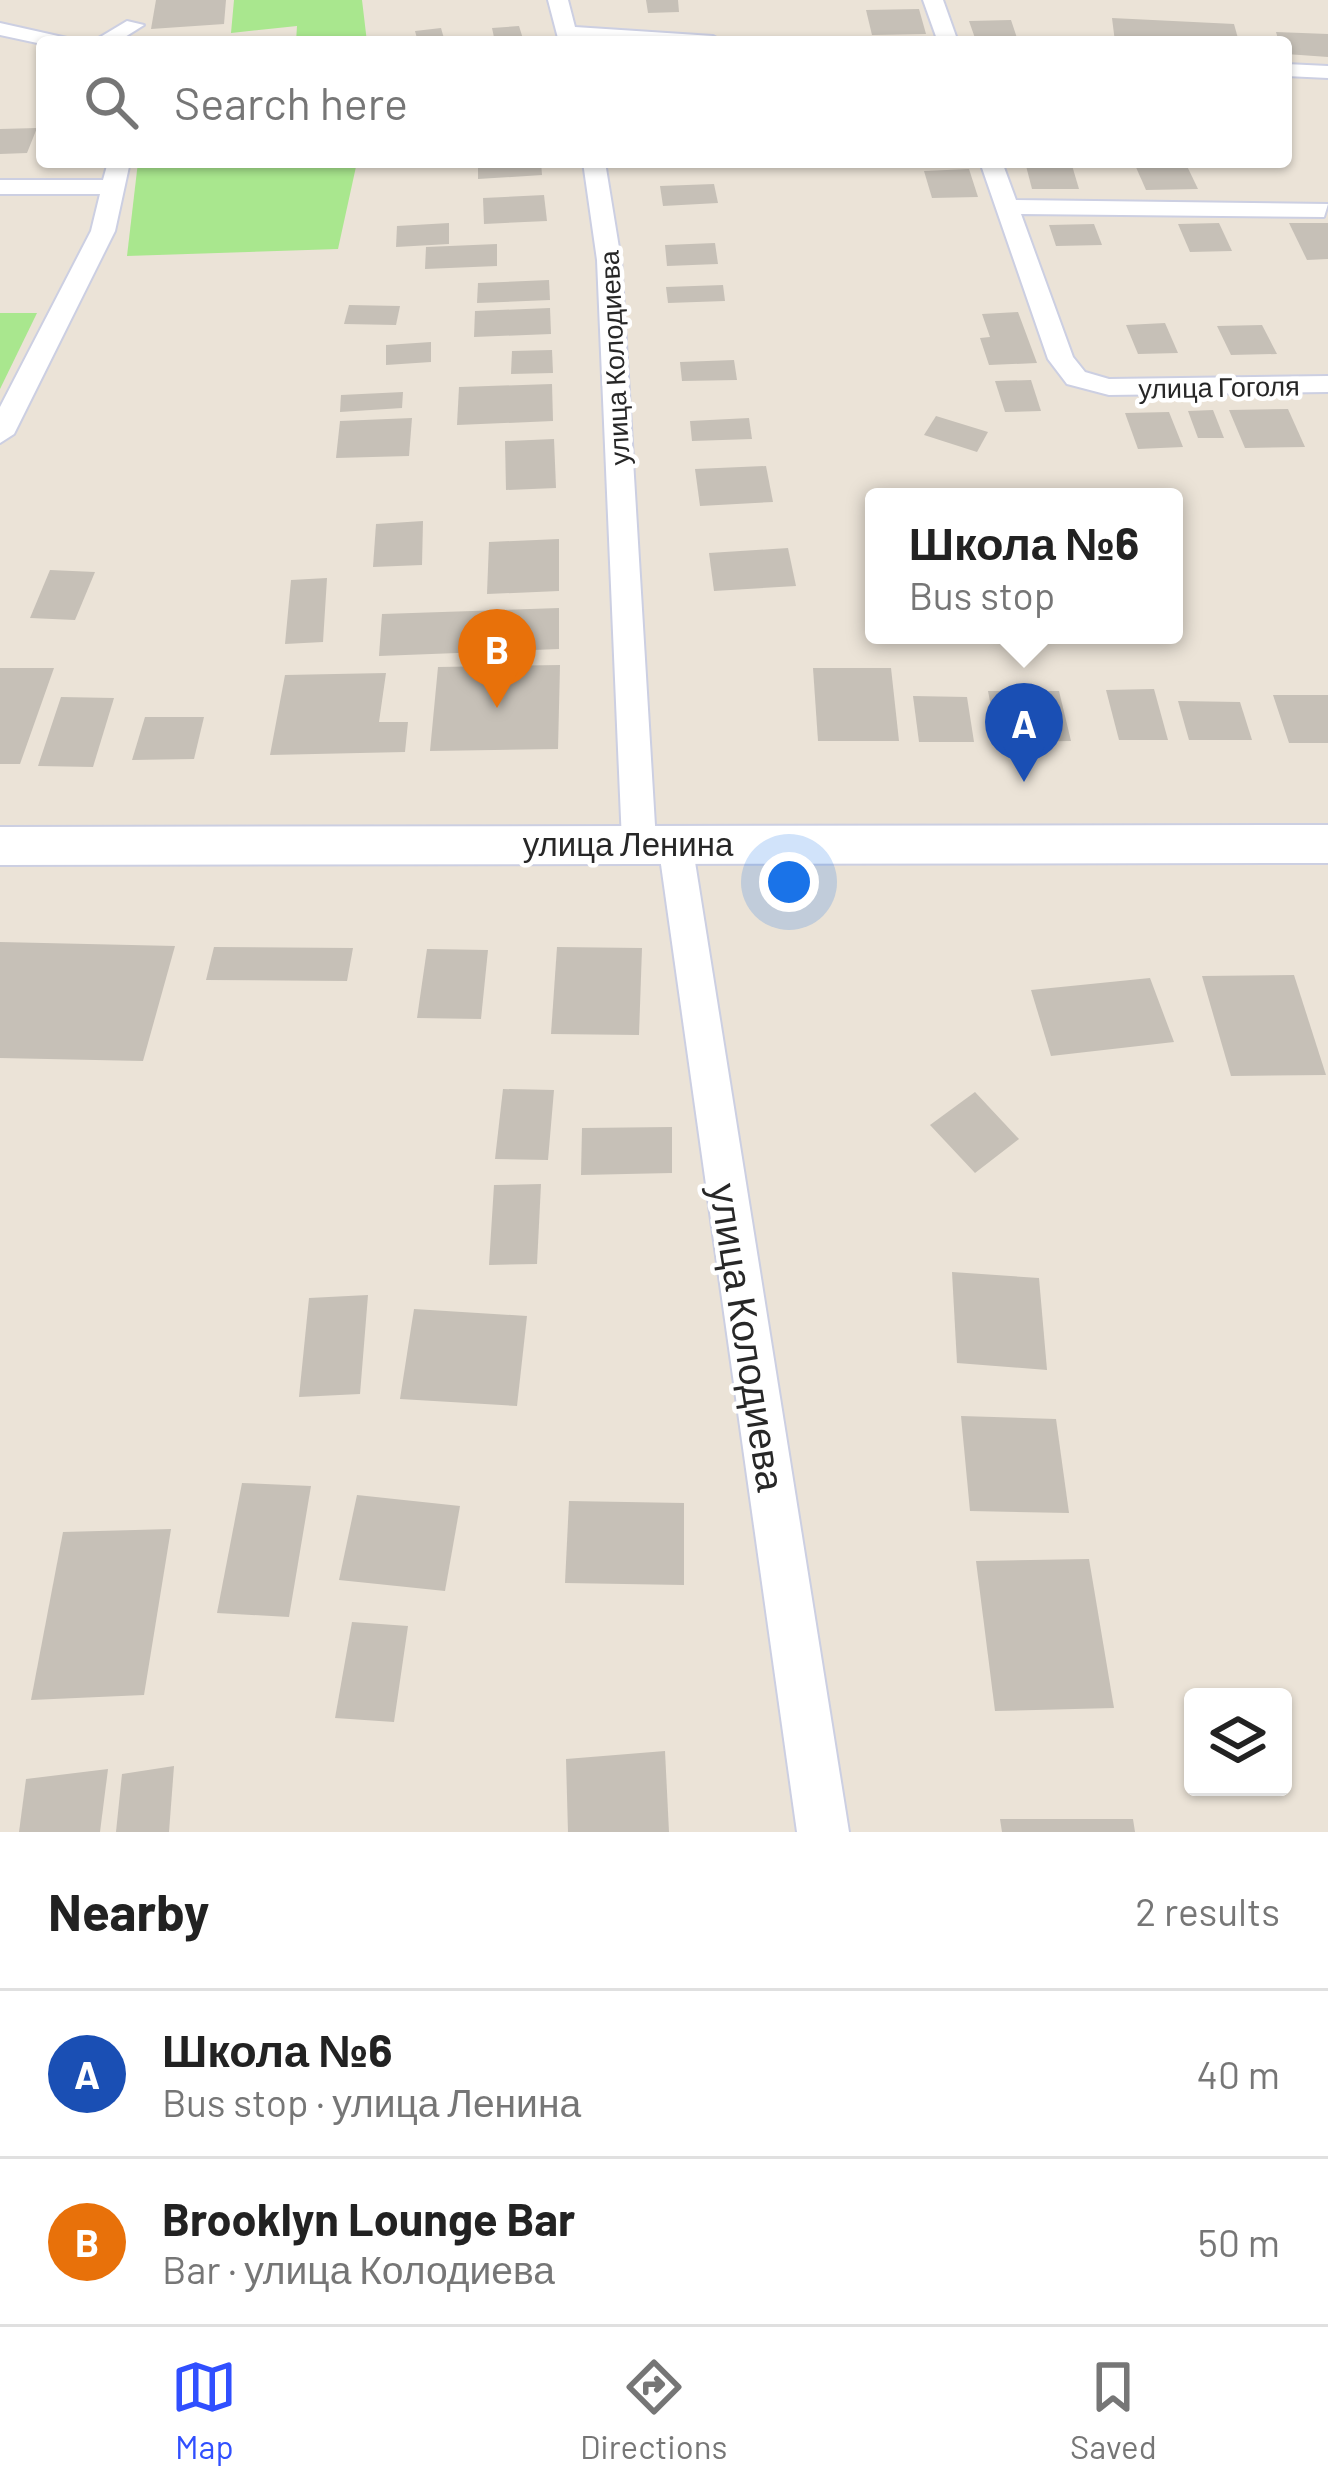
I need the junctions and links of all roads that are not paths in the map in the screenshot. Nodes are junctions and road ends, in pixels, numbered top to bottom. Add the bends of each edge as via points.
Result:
1 (558, 0) edge
2 (933, 0) edge
3 (134, 25) dead end
4 (0, 29) edge
5 (113, 36) edge
6 (567, 36) edge
7 (946, 36) edge
8 (36, 37) edge
9 (1292, 70) edge
10 (1328, 72) edge
11 (595, 168) edge
12 (993, 168) edge
13 (118, 174) edge
14 (0, 187) edge
15 (1007, 207) junction
16 (1324, 209) dead end
17 (1328, 384) edge
18 (0, 434) edge
19 (657, 843) junction
20 (1328, 844) edge
21 (0, 846) edge
22 (823, 1832) edge

1 - 6 street
2 - 7 street
3 - 5 street
4 - 8 street
9 - 10 street
11 - 19 street, улица Колодиева
12 - 15 street
13 - 14 street
13 - 18 street via 103,231
15 - 16 street
15 - 17 street, улица Гоголя via 1065,368 1089,383
19 - 20 street, улица Ленина
19 - 21 street, улица Ленина
19 - 22 street, улица Колодиева

